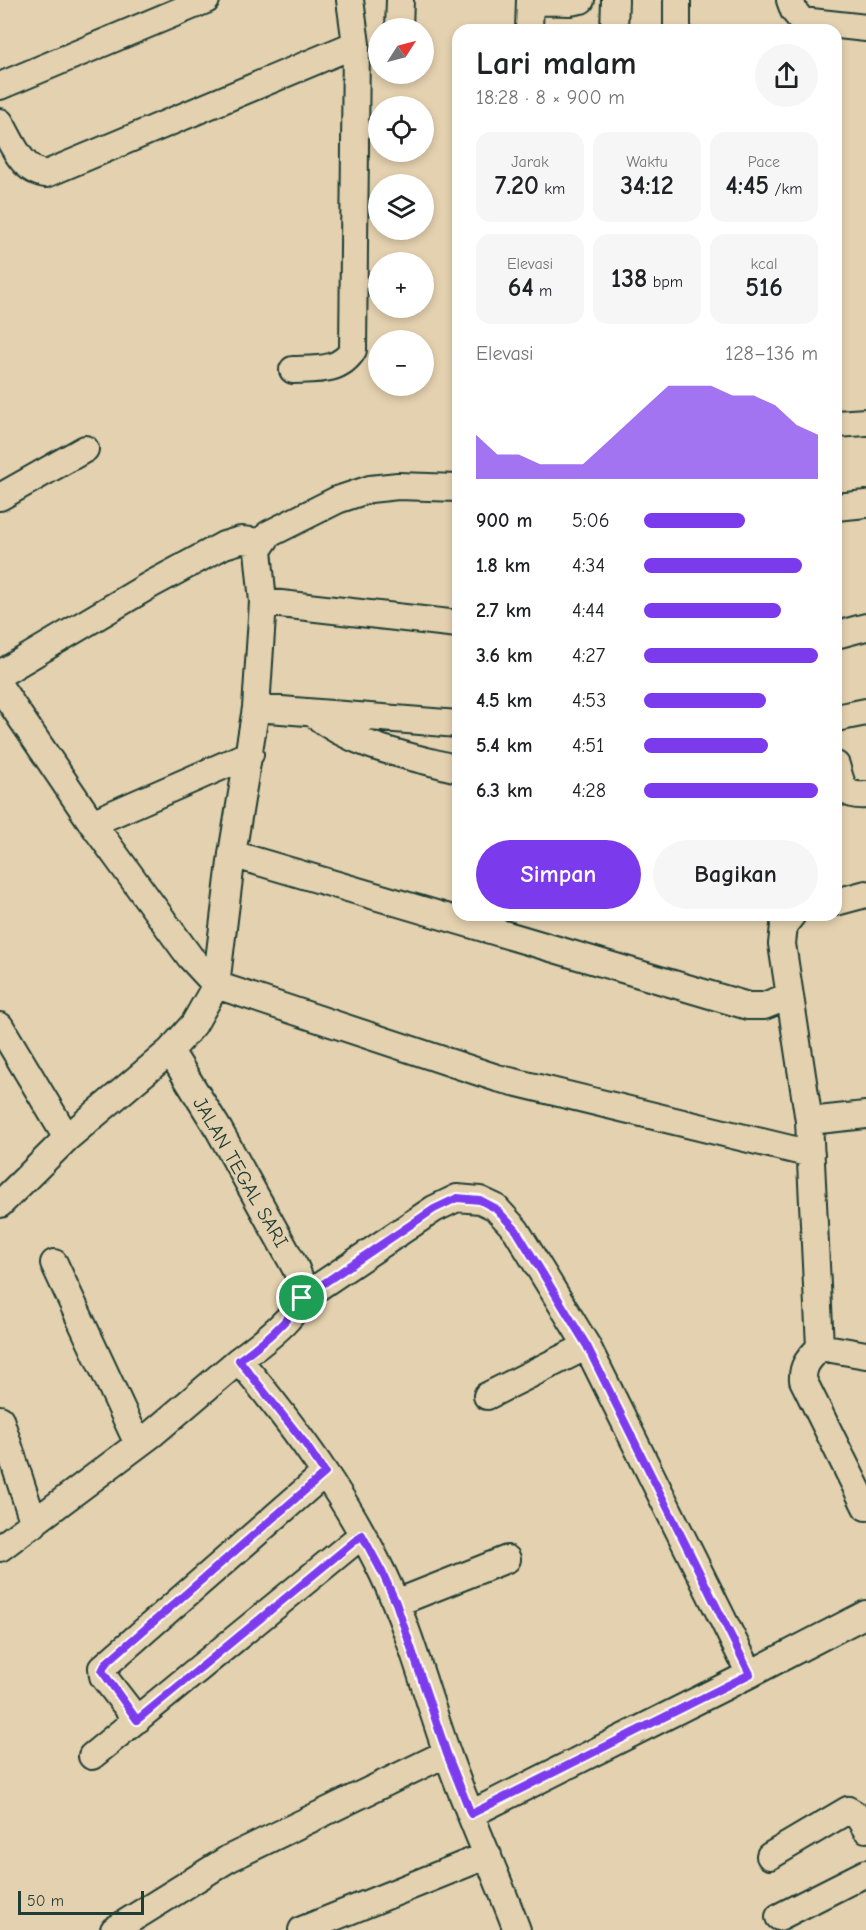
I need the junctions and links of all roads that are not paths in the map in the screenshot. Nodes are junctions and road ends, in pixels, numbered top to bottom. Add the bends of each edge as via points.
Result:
1 (206, 0) edge
2 (350, 0) edge
3 (400, 0) edge
4 (581, 0) edge
5 (615, 0) edge
6 (677, 0) edge
7 (530, 1) edge
8 (798, 17) edge
9 (399, 18) edge
10 (529, 24) edge
11 (614, 24) edge
12 (676, 24) edge
13 (841, 24) edge
14 (842, 24) edge
15 (866, 28) edge
16 (356, 44) junction
17 (0, 86) edge
18 (0, 122) edge
19 (292, 370) dead end
20 (866, 422) edge
21 (842, 424) edge
22 (85, 449) dead end
23 (452, 488) edge
24 (0, 497) edge
25 (866, 504) edge
26 (842, 506) edge
27 (262, 542) junction
28 (262, 602) junction
29 (452, 623) edge
30 (866, 627) edge
31 (842, 633) edge
32 (0, 674) edge
33 (0, 687) edge
34 (256, 708) junction
35 (866, 712) edge
36 (312, 713) junction
37 (842, 717) edge
38 (452, 724) edge
39 (250, 754) junction
40 (452, 768) edge
41 (842, 781) edge
42 (866, 795) edge
43 (92, 823) junction
44 (232, 854) junction
45 (866, 894) edge
46 (842, 900) edge
47 (452, 918) edge
48 (461, 921) edge
49 (787, 921) edge
50 (216, 985) junction
51 (789, 996) junction
52 (0, 1026) edge
53 (170, 1051) junction
54 (866, 1115) edge
55 (809, 1121) junction
56 (67, 1138) junction
57 (811, 1154) junction
58 (0, 1204) edge
59 (54, 1263) dead end
60 (302, 1298) junction
61 (587, 1346) junction
62 (820, 1347) junction
63 (866, 1355) edge
64 (239, 1360) junction
65 (487, 1396) dead end
66 (0, 1419) edge
67 (138, 1444) junction
68 (325, 1473) junction
69 (866, 1507) edge
70 (34, 1524) junction
71 (362, 1535) junction
72 (0, 1548) edge
73 (507, 1558) dead end
74 (396, 1603) junction
75 (866, 1614) edge
76 (750, 1674) junction
77 (137, 1720) junction
78 (447, 1754) junction
79 (92, 1756) dead end
80 (471, 1814) junction
81 (866, 1829) edge
82 (488, 1855) junction
83 (770, 1856) dead end
84 (866, 1873) edge
85 (779, 1917) dead end
86 (114, 1930) edge
87 (302, 1930) edge
88 (518, 1930) edge

1 - 17 street
2 - 16 street
3 - 9 street
4 - 7 street
5 - 11 street
6 - 12 street
7 - 10 street
8 - 13 street
14 - 15 street
16 - 18 street via 46,174 26,166
16 - 19 street via 353,350 340,364 328,368
20 - 21 street
22 - 24 street
23 - 27 street via 370,489 337,500 269,534
25 - 26 street
27 - 28 street via 258,550
27 - 32 street via 241,540 224,545
28 - 29 street
28 - 34 street
30 - 31 street
33 - 43 street
34 - 36 street
34 - 39 street
35 - 37 street
36 - 38 street
36 - 40 street via 338,731 370,744
39 - 43 street
39 - 44 street
41 - 42 street via 846,792
43 - 50 street via 190,957
44 - 47 street
44 - 50 street
45 - 46 street
48 - 51 street via 748,1005 764,1006
49 - 51 street via 782,944
50 - 53 street via 198,1017
50 - 57 street via 497,1078
51 - 55 street
52 - 56 street
53 - 56 street
53 - 60 street, JALAN TEGAL SARI via 295,1267
54 - 55 street
55 - 57 street
56 - 58 street
57 - 62 street
59 - 67 street
60 - 61 street via 434,1209 457,1198 480,1200 495,1208 516,1230
60 - 64 street via 284,1323
61 - 65 street
61 - 76 street
62 - 63 street
62 - 69 street via 806,1362 803,1380
64 - 67 street
64 - 68 street
66 - 70 street
67 - 70 street
68 - 71 street
68 - 77 street via 102,1668 103,1676
70 - 72 street
71 - 74 street
71 - 77 street
73 - 74 street
74 - 78 street
75 - 76 street
76 - 80 street
77 - 79 street
78 - 80 street
78 - 86 street via 228,1859
80 - 82 street
81 - 83 street via 858,1816 848,1810
82 - 87 street
82 - 88 street
84 - 85 street

